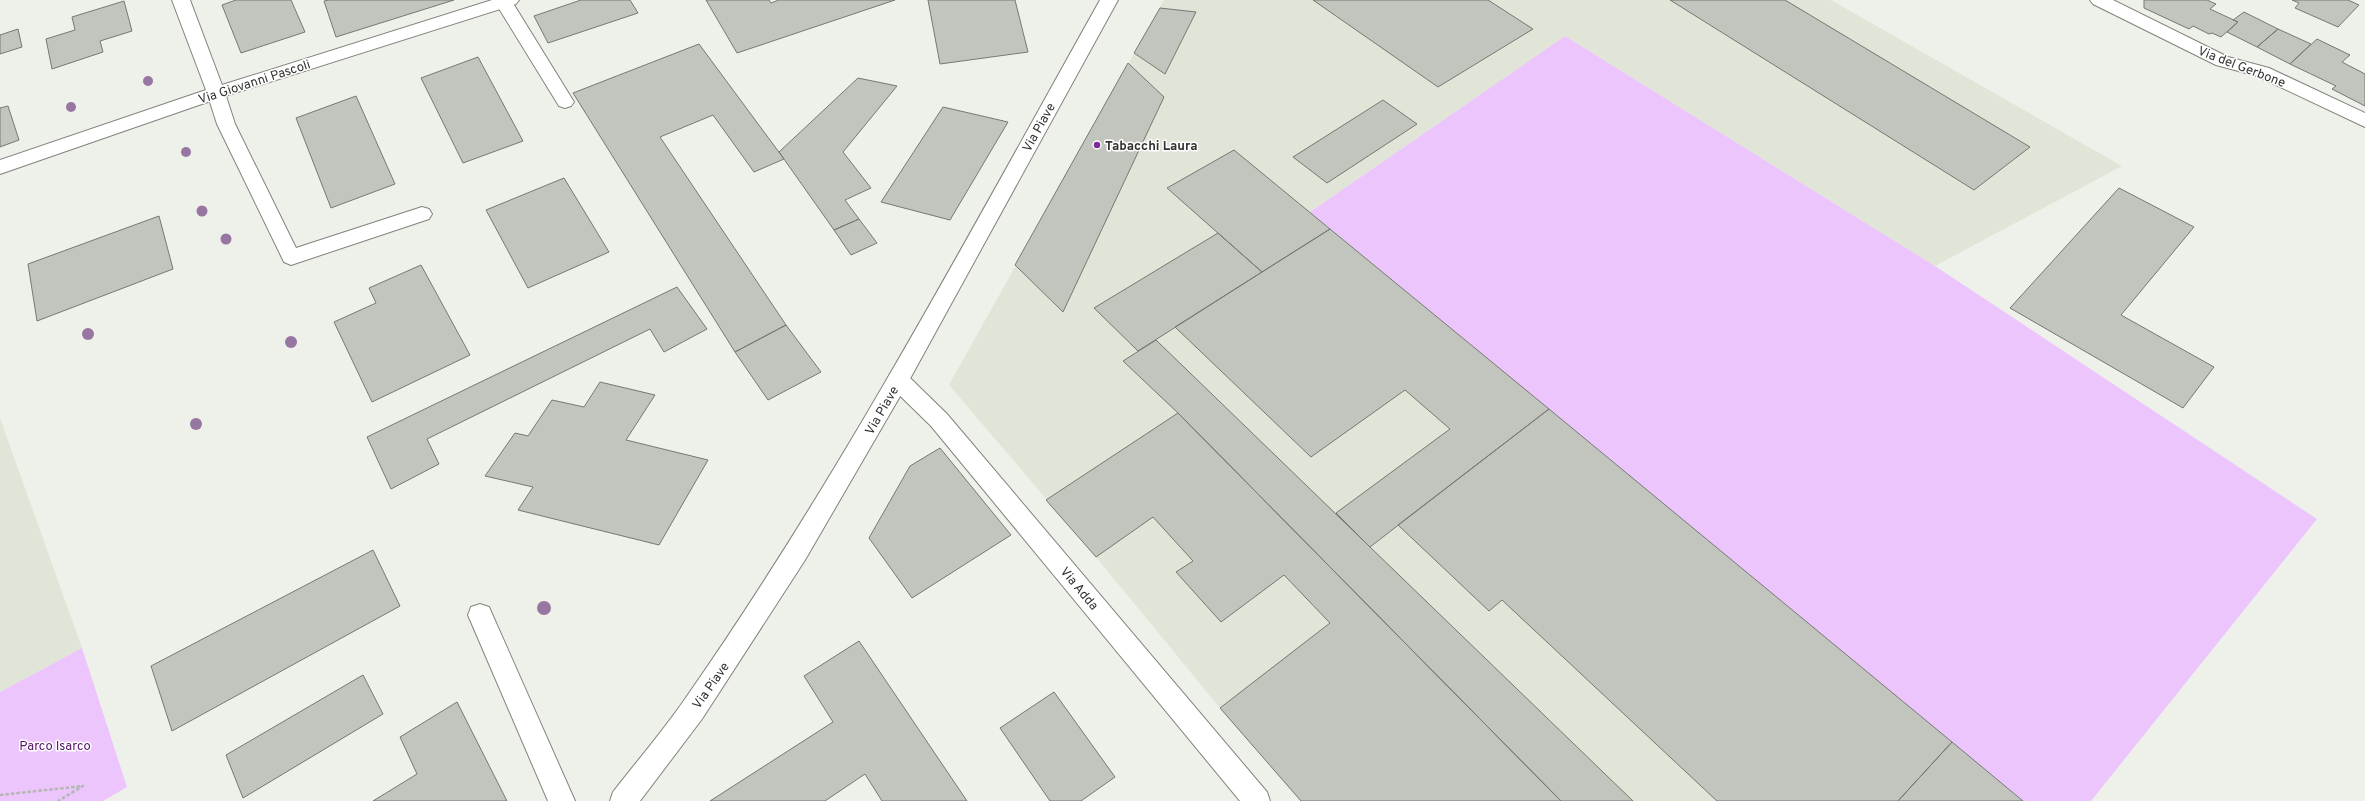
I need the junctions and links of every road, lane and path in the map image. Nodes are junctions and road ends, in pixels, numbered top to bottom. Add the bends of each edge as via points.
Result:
1 (181, 0) edge
2 (1109, 0) edge
3 (2099, 0) edge
4 (507, 1) edge
5 (482, 4) edge
6 (216, 93) junction
7 (565, 102) dead end
8 (2365, 121) edge
9 (0, 167) edge
10 (422, 214) dead end
11 (898, 380) junction
12 (480, 615) dead end
13 (0, 795) edge
14 (58, 801) edge
15 (562, 801) edge
16 (623, 801) edge
17 (1257, 801) edge

1 - 6 street
2 - 11 street, Via Piave
3 - 8 street, Via del Gerbone via 2222,61 2263,72
4 - 5 street, Via Giovanni Pascoli
4 - 7 street
5 - 6 street, Via Giovanni Pascoli
6 - 9 street, Via Giovanni Pascoli
6 - 10 street via 226,124 291,257
11 - 16 street, Via Piave via 835,490 759,613 693,710
11 - 17 street, Via Adda via 944,427
12 - 15 street
13 - 14 path via 83,786

